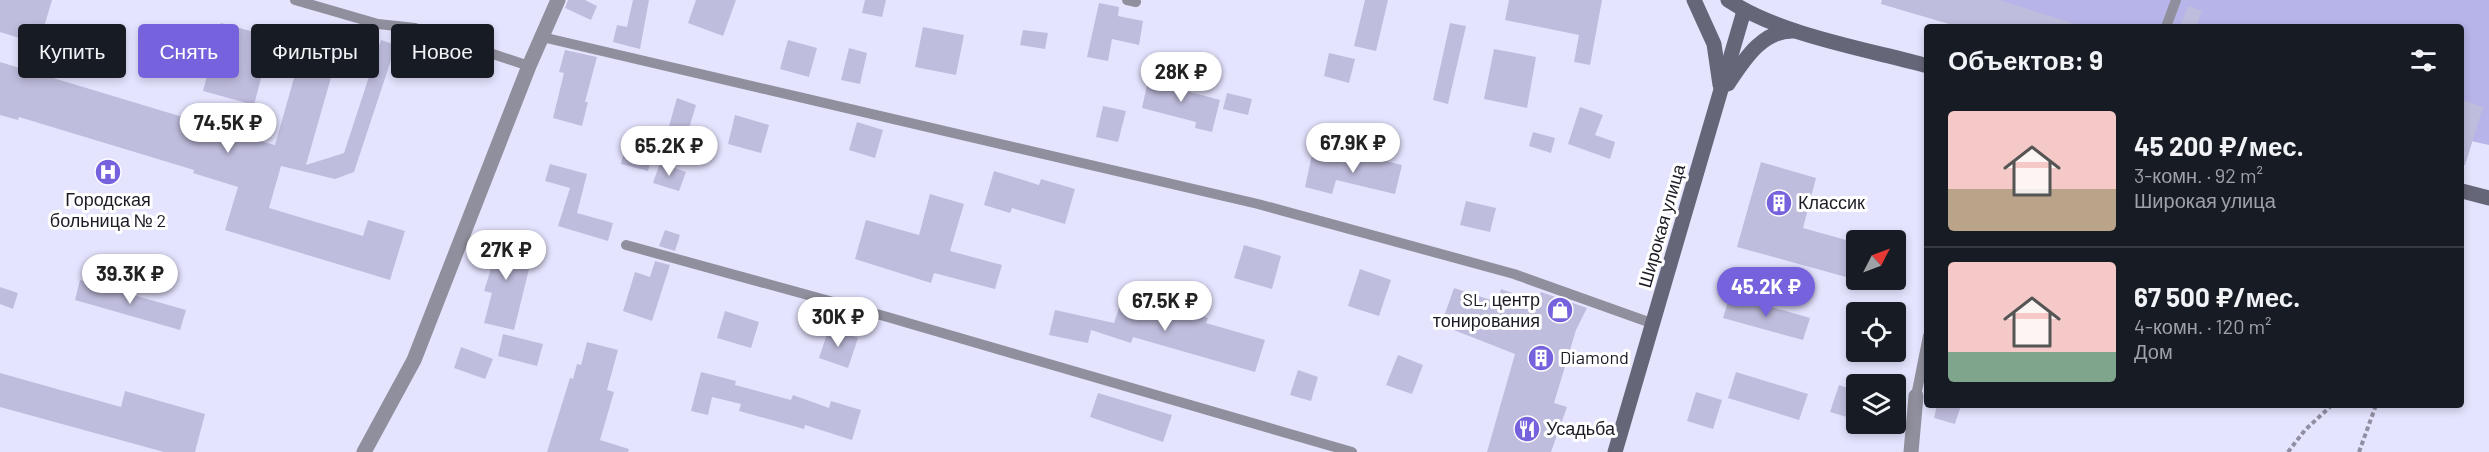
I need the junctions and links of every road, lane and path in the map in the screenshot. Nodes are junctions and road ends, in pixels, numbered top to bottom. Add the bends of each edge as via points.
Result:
1 (295, 0) edge
2 (558, 0) edge
3 (1694, 0) edge
4 (1728, 0) edge
5 (2176, 0) edge
6 (1747, 6) edge
7 (2167, 24) edge
8 (1797, 31) junction
9 (542, 37) junction
10 (1924, 65) edge
11 (529, 66) junction
12 (1720, 97) junction
13 (2464, 192) edge
14 (2489, 198) edge
15 (626, 245) dead end
16 (1654, 324) junction
17 (1924, 356) edge
18 (1916, 396) joint
19 (2329, 408) edge
20 (2375, 408) edge
21 (364, 452) edge
22 (1352, 452) edge
23 (1615, 452) edge
24 (1911, 452) edge
25 (2288, 452) edge
26 (2359, 452) edge

1 - 11 lane via 378,24 415,28
2 - 9 street
3 - 12 main road via 1714,44
4 - 6 main road
5 - 7 lane
6 - 8 main road
6 - 12 main road, Широкая улица
8 - 10 main road
8 - 12 main road via 1776,33 1757,46
9 - 11 street
9 - 16 lane via 1258,204 1514,274
11 - 21 street via 414,360
12 - 16 main road, Широкая улица
13 - 14 main road
15 - 22 lane
16 - 23 main road, Широкая улица
17 - 18 lane
18 - 24 street
19 - 25 path
20 - 26 path

